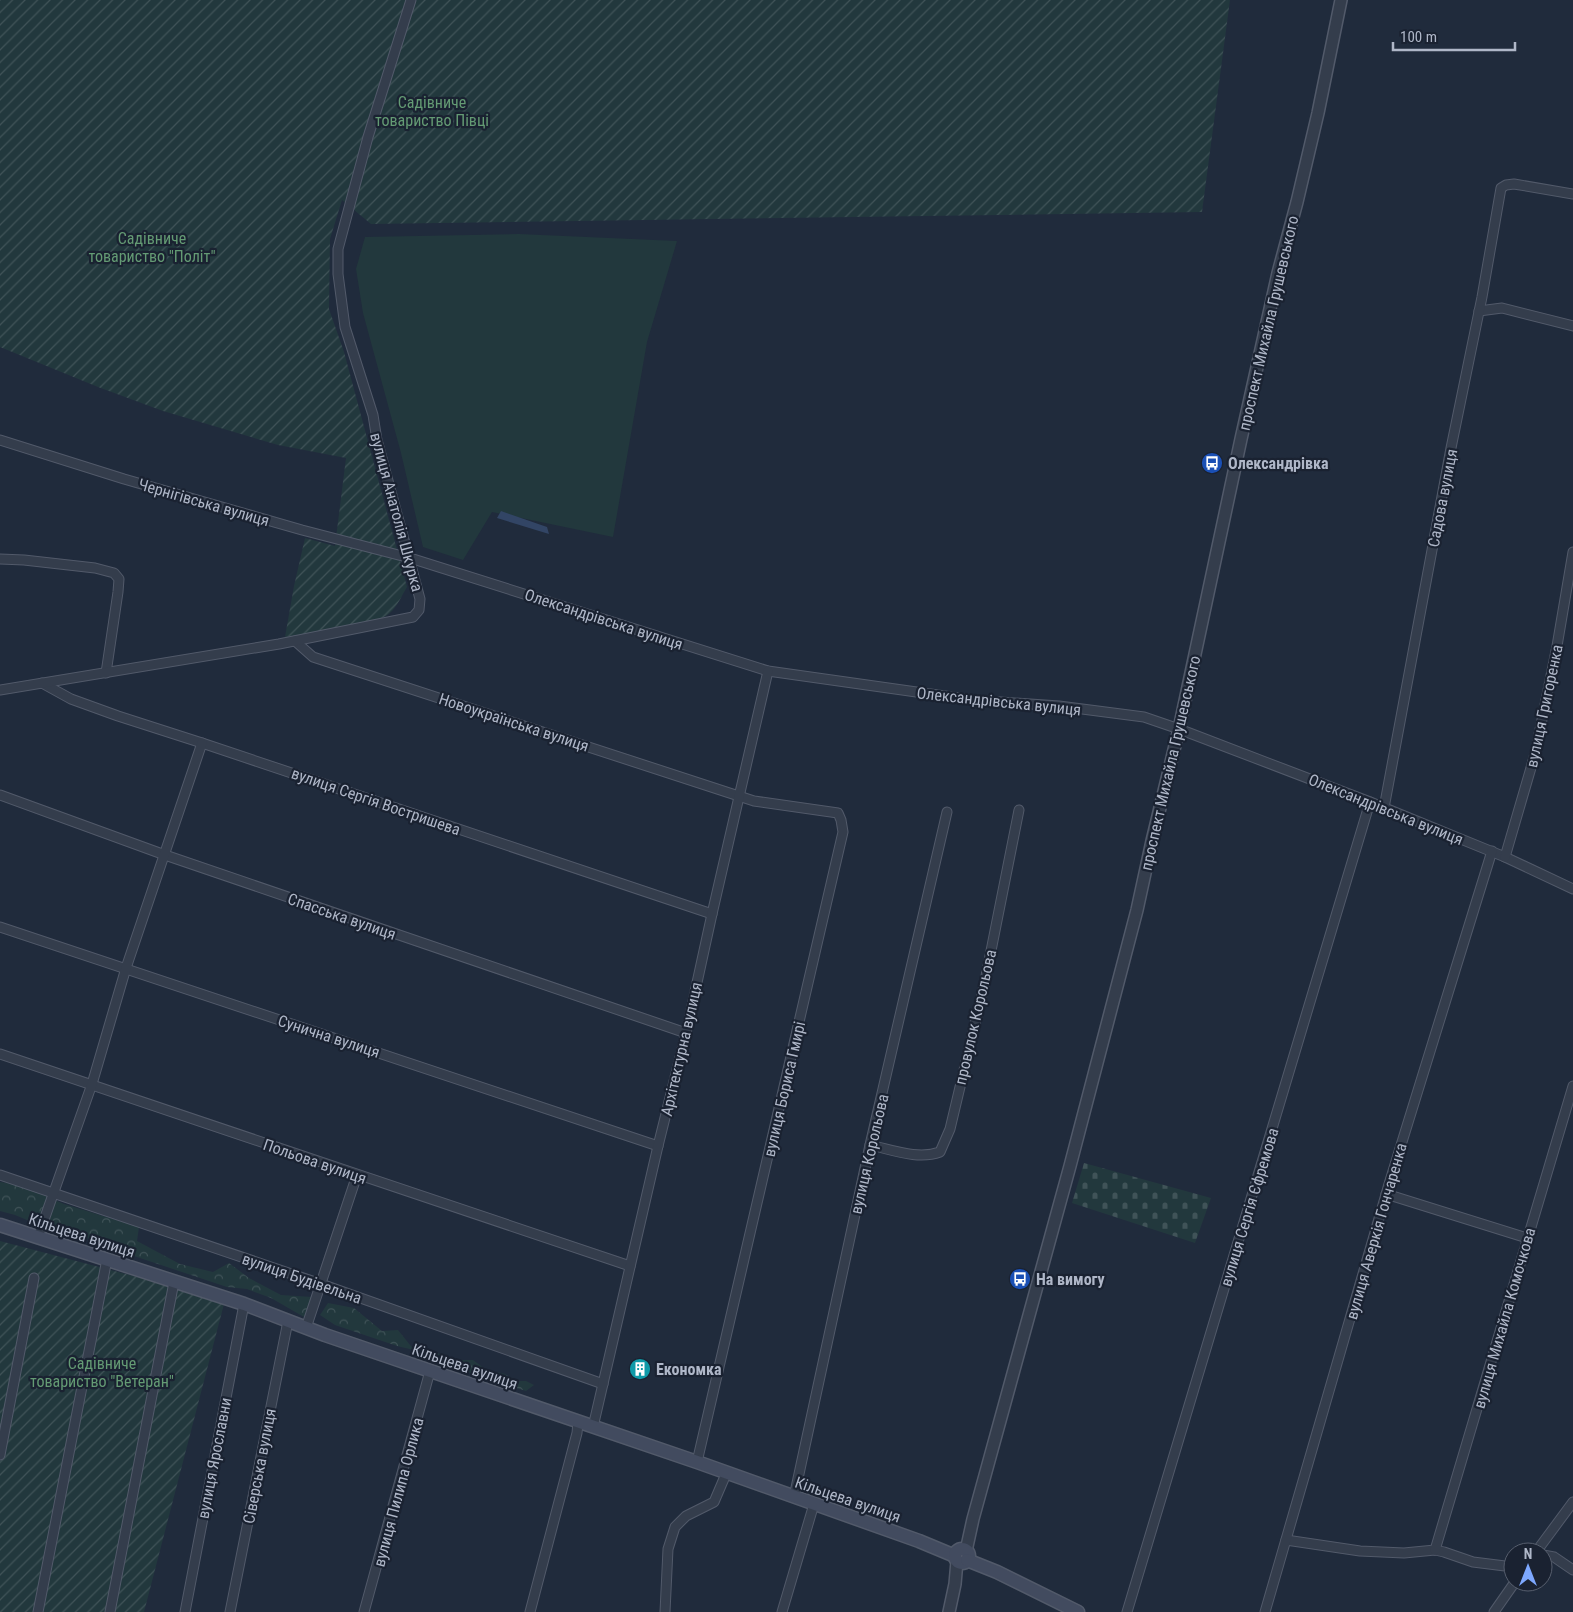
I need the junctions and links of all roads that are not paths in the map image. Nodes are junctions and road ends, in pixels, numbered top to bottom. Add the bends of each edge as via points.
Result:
1 (411, 0) edge
2 (1341, 0) edge
3 (1573, 194) edge
4 (1479, 311) junction
5 (1573, 326) edge
6 (0, 440) edge
7 (1573, 552) edge
8 (410, 558) junction
9 (0, 559) edge
10 (295, 640) junction
11 (768, 671) junction
12 (106, 673) junction
13 (42, 683) junction
14 (0, 690) edge
15 (1179, 729) junction
16 (202, 742) junction
17 (0, 795) edge
18 (739, 796) junction
19 (1370, 802) junction
20 (1384, 808) junction
21 (1020, 810) dead end
22 (947, 812) dead end
23 (1492, 851) junction
24 (165, 855) junction
25 (1505, 857) junction
26 (1573, 889) edge
27 (712, 914) junction
28 (0, 927) edge
29 (126, 968) junction
30 (686, 1033) junction
31 (0, 1054) edge
32 (92, 1084) junction
33 (1573, 1086) edge
34 (658, 1146) junction
35 (870, 1146) junction
36 (0, 1175) edge
37 (358, 1175) junction
38 (53, 1193) junction
39 (1386, 1194) junction
40 (0, 1225) edge
41 (38, 1237) junction
42 (1527, 1238) junction
43 (107, 1259) junction
44 (630, 1266) junction
45 (34, 1278) dead end
46 (174, 1282) junction
47 (321, 1284) junction
48 (244, 1304) junction
49 (288, 1321) junction
50 (306, 1328) junction
51 (430, 1371) junction
52 (603, 1384) junction
53 (578, 1422) junction
54 (593, 1427) junction
55 (0, 1455) edge
56 (698, 1462) junction
57 (726, 1474) junction
58 (794, 1497) junction
59 (1573, 1502) edge
60 (814, 1504) junction
61 (1286, 1540) junction
62 (1543, 1542) edge
63 (1435, 1550) junction
64 (962, 1556) junction
65 (1553, 1557) edge
66 (1503, 1566) edge
67 (1573, 1570) edge
68 (1508, 1592) edge
69 (38, 1612) edge
70 (110, 1612) edge
71 (185, 1612) edge
72 (230, 1612) edge
73 (364, 1612) edge
74 (530, 1612) edge
75 (666, 1612) edge
76 (782, 1612) edge
77 (949, 1612) edge
78 (1078, 1612) edge
79 (1127, 1612) edge
80 (1265, 1612) edge
81 (1494, 1612) edge

1 - 8 street, вулиця Анатолія Шкурка via 378,102 338,249 345,327 373,415
2 - 15 street, проспект Михайла Грушевського
3 - 4 street, Садова вулиця via 1514,184 1501,188
4 - 5 street via 1502,308
4 - 20 street, Садова вулиця
6 - 8 street, Чернігівська вулиця via 180,495
7 - 25 street, вулиця Григоренка via 1535,754
8 - 10 street, вулиця Анатолія Шкурка via 420,599 419,610 413,617
8 - 11 street, Олександрівська вулиця
9 - 12 street via 95,568 114,573 119,579 118,592
10 - 12 street, вулиця Анатолія Шкурка
10 - 18 street, Новоукраїнська вулиця via 313,657
11 - 15 street, Олександрівська вулиця via 973,700 1059,706 1144,717
11 - 18 street, Архітектурна вулиця
12 - 13 street, вулиця Анатолія Шкурка
13 - 14 street, вулиця Анатолія Шкурка
13 - 16 street, вулиця Сергія Востришева via 71,699
15 - 19 street, Олександрівська вулиця
15 - 64 street, проспект Михайла Грушевського via 1137,910 1070,1166
16 - 24 street
16 - 27 street, вулиця Сергія Востришева
17 - 24 street, Спасська вулиця
18 - 27 street, Архітектурна вулиця
18 - 56 street, вулиця Бориса Гмирі via 838,813 843,832
19 - 20 street, Олександрівська вулиця
19 - 79 street, вулиця Сергія Єфремова
20 - 23 street, Олександрівська вулиця
21 - 35 street, провулок Корольова via 984,986 950,1129 940,1152 920,1156
22 - 35 street, вулиця Корольова
23 - 25 street, Олександрівська вулиця
23 - 39 street, вулиця Аверкія Гончаренка
24 - 29 street
24 - 30 street, Спасська вулиця
25 - 26 street, Олександрівська вулиця
27 - 30 street, Архітектурна вулиця
28 - 29 street, Сунична вулиця
29 - 32 street
29 - 34 street, Сунична вулиця
30 - 34 street, Архітектурна вулиця
31 - 32 street, Польова вулиця
32 - 37 street, Польова вулиця
32 - 38 street
33 - 42 street, вулиця Михайла Комочкова
34 - 44 street, Архітектурна вулиця
35 - 58 street, вулиця Корольова
36 - 38 street, вулиця Будівельна
37 - 44 street, Польова вулиця
37 - 47 street
38 - 41 street
38 - 47 street, вулиця Будівельна
39 - 42 street
39 - 61 street, вулиця Аверкія Гончаренка
40 - 41 main road, Кільцева вулиця
41 - 43 main road, Кільцева вулиця
42 - 63 street, вулиця Михайла Комочкова
43 - 46 main road, Кільцева вулиця
43 - 69 street
44 - 52 street, Архітектурна вулиця
45 - 55 street
46 - 48 main road, Кільцева вулиця
46 - 70 street
47 - 50 street
47 - 52 street, вулиця Будівельна
48 - 49 main road, Кільцева вулиця
48 - 71 street, вулиця Ярославни
49 - 50 main road, Кільцева вулиця
49 - 72 street, Сіверська вулиця
50 - 51 main road, Кільцева вулиця
51 - 53 main road, Кільцева вулиця
51 - 73 street, вулиця Пилипа Орлика
52 - 54 street, Архітектурна вулиця
53 - 54 main road, Кільцева вулиця
53 - 74 street
54 - 56 main road, Кільцева вулиця
56 - 57 main road, Кільцева вулиця
57 - 58 main road, Кільцева вулиця
57 - 75 street via 714,1502 686,1516 675,1528 668,1549
58 - 60 main road, Кільцева вулиця
59 - 62 street
60 - 64 main road, Кільцева вулиця
60 - 76 street
61 - 63 street via 1360,1551 1404,1553
61 - 80 street, вулиця Аверкія Гончаренка
63 - 66 street via 1473,1562
64 - 77 street, проспект Михайла Грушевського
64 - 78 main road, Кільцева вулиця
65 - 67 street
68 - 81 street

